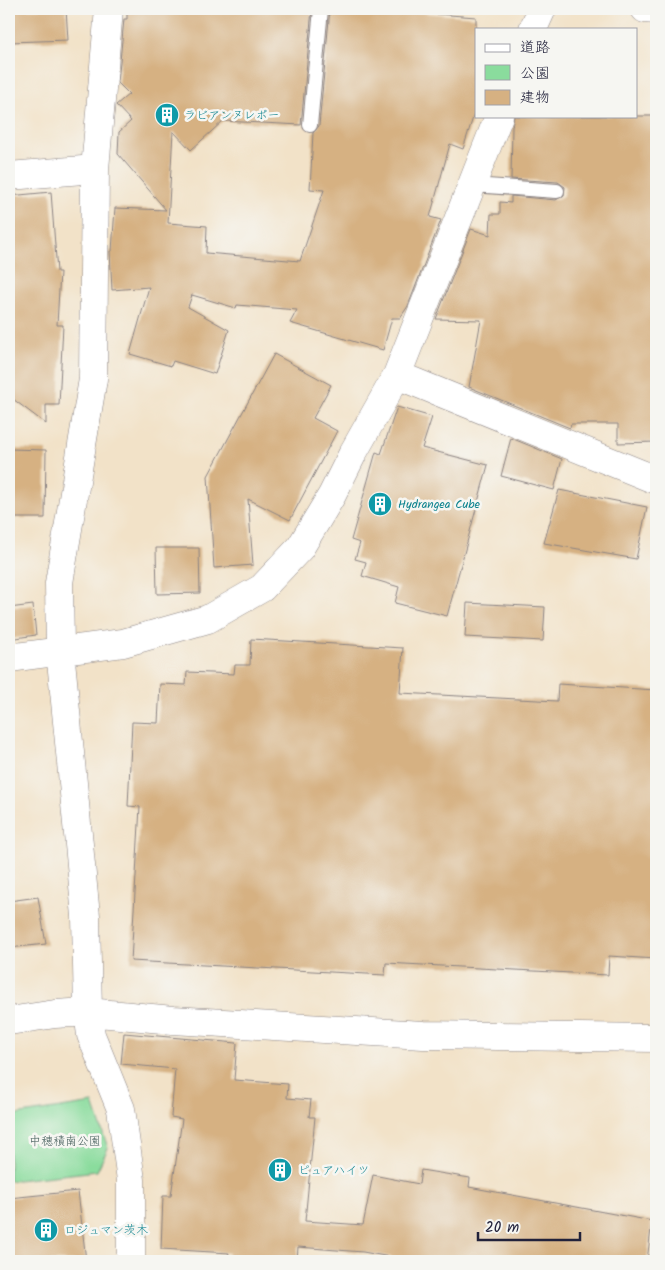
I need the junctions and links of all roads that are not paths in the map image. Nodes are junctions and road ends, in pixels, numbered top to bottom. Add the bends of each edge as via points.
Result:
1 (109, 9) edge
2 (321, 9) edge
3 (542, 9) edge
4 (645, 9) edge
5 (656, 10) edge
6 (533, 28) edge
7 (498, 118) edge
8 (310, 125) dead end
9 (95, 168) junction
10 (9, 176) edge
11 (472, 185) junction
12 (557, 191) dead end
13 (397, 375) junction
14 (656, 480) edge
15 (60, 650) junction
16 (9, 658) edge
17 (88, 1012) junction
18 (9, 1022) edge
19 (656, 1038) edge
20 (131, 1261) edge

1 - 9 street
2 - 8 lane
3 - 6 street
4 - 5 street
7 - 11 street
9 - 10 street
9 - 15 street via 93,379 59,583
11 - 12 lane
11 - 13 street
13 - 14 street
13 - 15 street via 300,548 262,588 208,619 123,643
15 - 16 street
15 - 17 street via 86,916
17 - 18 street
17 - 19 street via 423,1035
17 - 20 street via 91,1035 121,1109 131,1180

